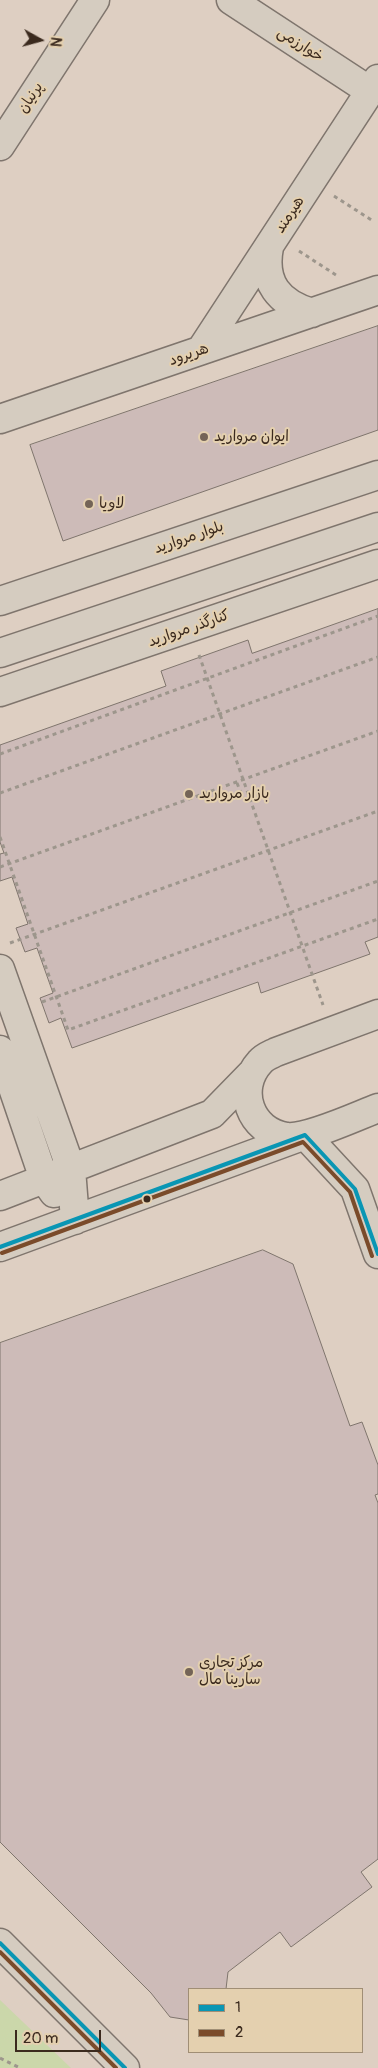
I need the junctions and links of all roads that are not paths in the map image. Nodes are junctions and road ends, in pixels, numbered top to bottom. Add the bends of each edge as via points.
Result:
1 (95, 0) edge
2 (231, 0) edge
3 (374, 85) edge
4 (0, 146) edge
5 (269, 247) junction
6 (378, 290) edge
7 (312, 313) junction
8 (201, 350) junction
9 (0, 419) edge
10 (378, 475) edge
11 (378, 527) edge
12 (378, 564) edge
13 (0, 601) edge
14 (0, 653) edge
15 (0, 692) edge
16 (3, 957) edge
17 (378, 1014) edge
18 (0, 1050) edge
19 (251, 1074) junction
20 (378, 1108) edge
21 (305, 1135) junction
22 (71, 1169) junction
23 (44, 1179) junction
24 (0, 1196) edge
25 (76, 1220) junction
26 (0, 1248) edge
27 (378, 1254) edge
28 (0, 1943) edge
29 (125, 2068) edge

1 - 4 street, پرنیان
2 - 3 street, خوارزمی
3 - 5 street, هیرمند
5 - 7 street via 266,259 268,276 276,292 297,308
5 - 8 street, هیرمند
6 - 7 street, هریرود
7 - 8 street, هریرود
8 - 9 street, هریرود
10 - 13 street, بلوار مروارید
11 - 14 street
12 - 15 street, کنارگذر مروارید
16 - 22 street via 15,1012
17 - 19 street via 276,1052 261,1060
18 - 23 street
19 - 21 street via 246,1091 249,1108 258,1123 272,1133 288,1137
19 - 22 street via 212,1114
20 - 21 street
21 - 25 street
21 - 27 street via 355,1188
22 - 23 street
22 - 25 street
23 - 24 street
23 - 25 street
25 - 26 street
28 - 29 street

